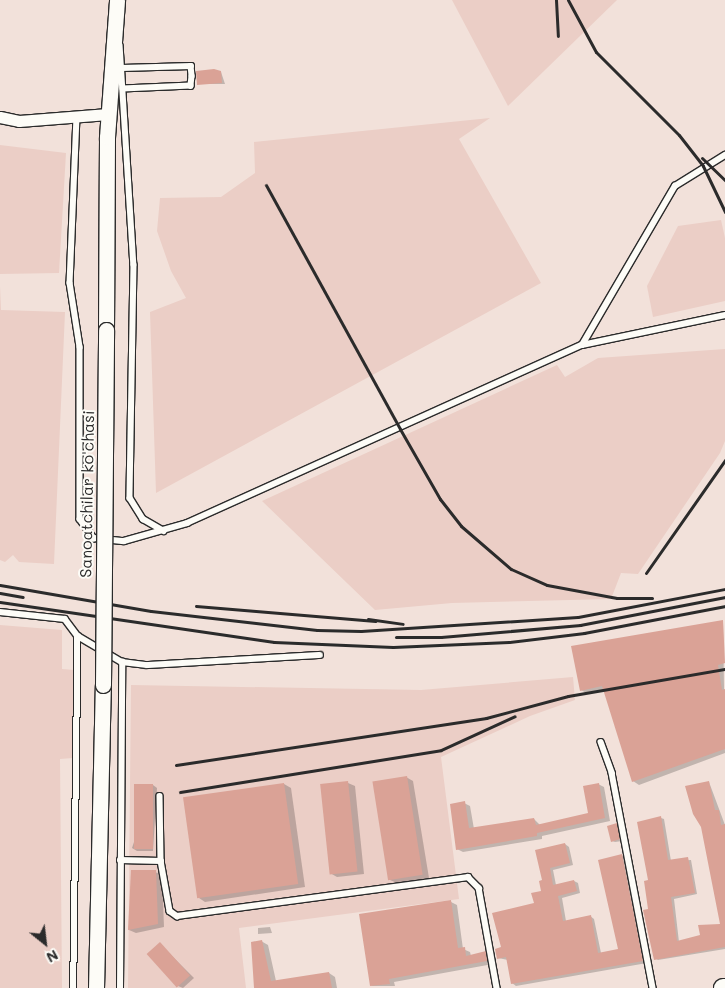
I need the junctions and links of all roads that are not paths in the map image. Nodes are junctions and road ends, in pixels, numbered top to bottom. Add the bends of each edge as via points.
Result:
1 (117, 0) edge
2 (122, 68) junction
3 (123, 89) junction
4 (108, 114) junction
5 (0, 117) edge
6 (77, 117) junction
7 (725, 155) edge
8 (725, 315) edge
9 (582, 345) junction
10 (164, 531) junction
11 (0, 612) edge
12 (78, 636) junction
13 (320, 655) dead end
14 (122, 662) junction
15 (601, 742) dead end
16 (160, 796) dead end
17 (120, 860) junction
18 (161, 861) junction
19 (74, 988) edge
20 (96, 988) edge
21 (120, 988) edge
22 (497, 988) edge
23 (653, 988) edge

1 - 2 lane
1 - 4 main road, Sanoatchilar ko'chasi
2 - 3 lane
2 - 3 lane via 191,66 192,76 191,86
3 - 10 lane via 134,266 130,498 143,520
4 - 6 street
4 - 20 main road, Sanoatchilar ko'chasi, bridge via 103,685
5 - 6 street via 19,121
6 - 10 lane via 70,283 80,347 80,520 94,538 124,541
7 - 9 lane via 675,186
8 - 9 lane
9 - 10 lane via 400,429
11 - 12 lane via 65,619
12 - 14 lane
12 - 19 lane
13 - 14 lane via 147,665
14 - 17 lane
15 - 23 lane via 612,773
16 - 18 lane
17 - 18 lane
17 - 21 lane
18 - 22 lane via 170,911 187,918 468,877 480,888

